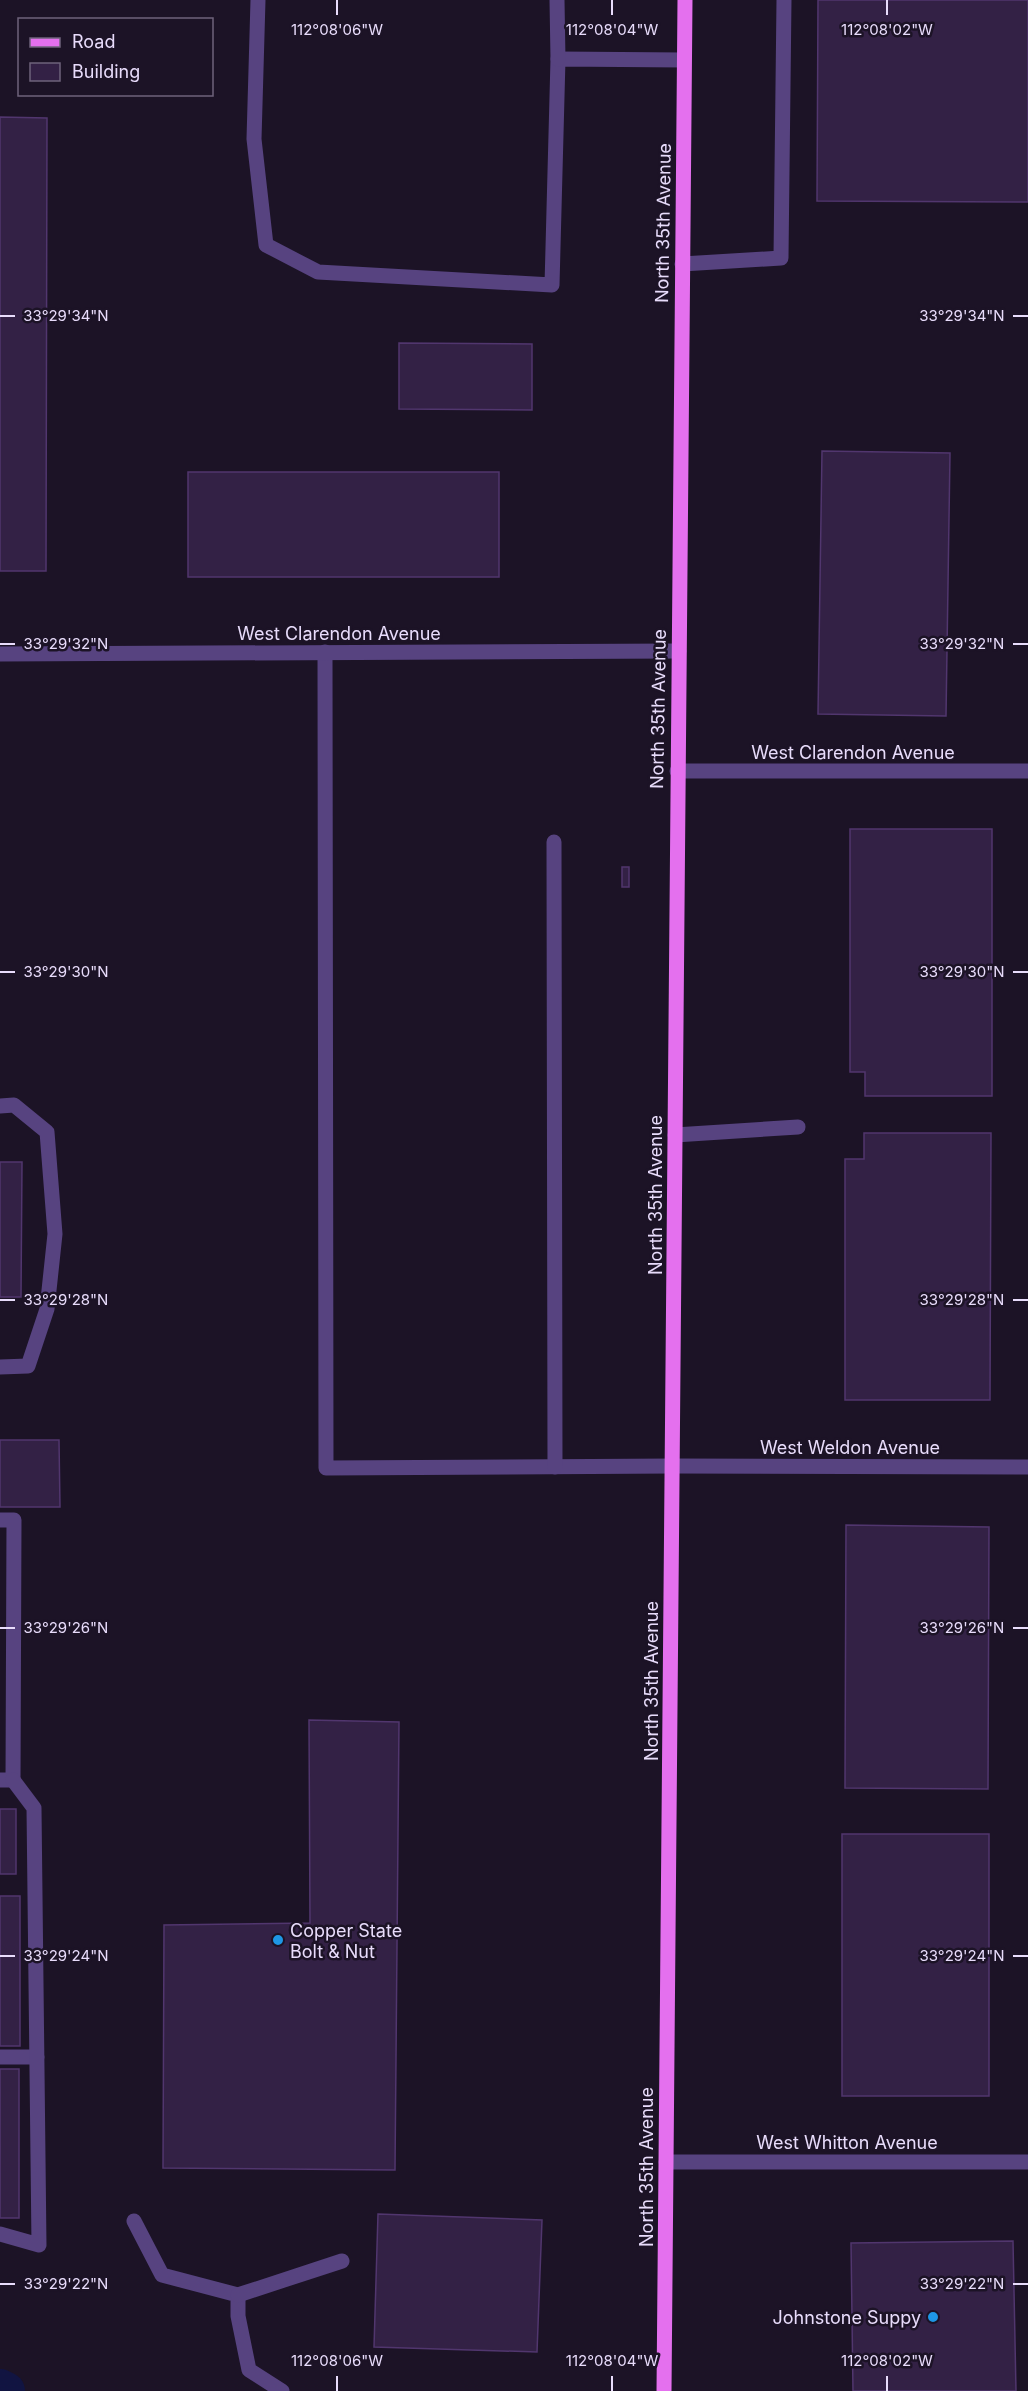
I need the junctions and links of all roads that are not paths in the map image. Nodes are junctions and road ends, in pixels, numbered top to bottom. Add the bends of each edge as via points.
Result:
1 (258, 0) edge
2 (558, 0) edge
3 (685, 0) edge
4 (784, 0) edge
5 (558, 59) junction
6 (684, 60) junction
7 (682, 264) junction
8 (678, 651) junction
9 (325, 652) junction
10 (0, 654) edge
11 (677, 771) junction
12 (1028, 771) edge
13 (554, 842) dead end
14 (0, 1106) edge
15 (798, 1127) dead end
16 (675, 1135) junction
17 (0, 1367) edge
18 (673, 1466) junction
19 (555, 1467) junction
20 (1028, 1467) edge
21 (0, 1520) edge
22 (7, 1780) edge
23 (0, 2057) edge
24 (36, 2057) junction
25 (666, 2162) junction
26 (1028, 2162) edge
27 (134, 2221) dead end
28 (0, 2234) edge
29 (342, 2261) dead end
30 (238, 2295) junction
31 (282, 2391) edge
32 (664, 2391) edge

1 - 5 street via 254,140 266,245 318,272 552,285
2 - 5 street
3 - 6 main road, North 35th Avenue
4 - 7 street via 781,258
5 - 6 street
6 - 7 main road, North 35th Avenue
7 - 8 main road, North 35th Avenue
8 - 9 street, West Clarendon Avenue
8 - 11 main road, North 35th Avenue
9 - 10 street, West Clarendon Avenue
9 - 19 street, West Weldon Avenue via 326,1468
11 - 12 street, West Clarendon Avenue
11 - 16 main road, North 35th Avenue
13 - 19 street
14 - 17 street via 14,1105 47,1132 55,1234 47,1309 28,1366
15 - 16 street
16 - 18 main road, North 35th Avenue
18 - 19 street, West Weldon Avenue
18 - 20 street, West Weldon Avenue
18 - 25 main road, North 35th Avenue
21 - 22 street via 14,1520
22 - 24 street via 34,1808
23 - 24 street
24 - 28 street via 39,2245
25 - 26 street, West Whitton Avenue
25 - 32 main road, North 35th Avenue
27 - 30 street via 162,2274
29 - 30 street
30 - 31 street via 238,2316 249,2370

